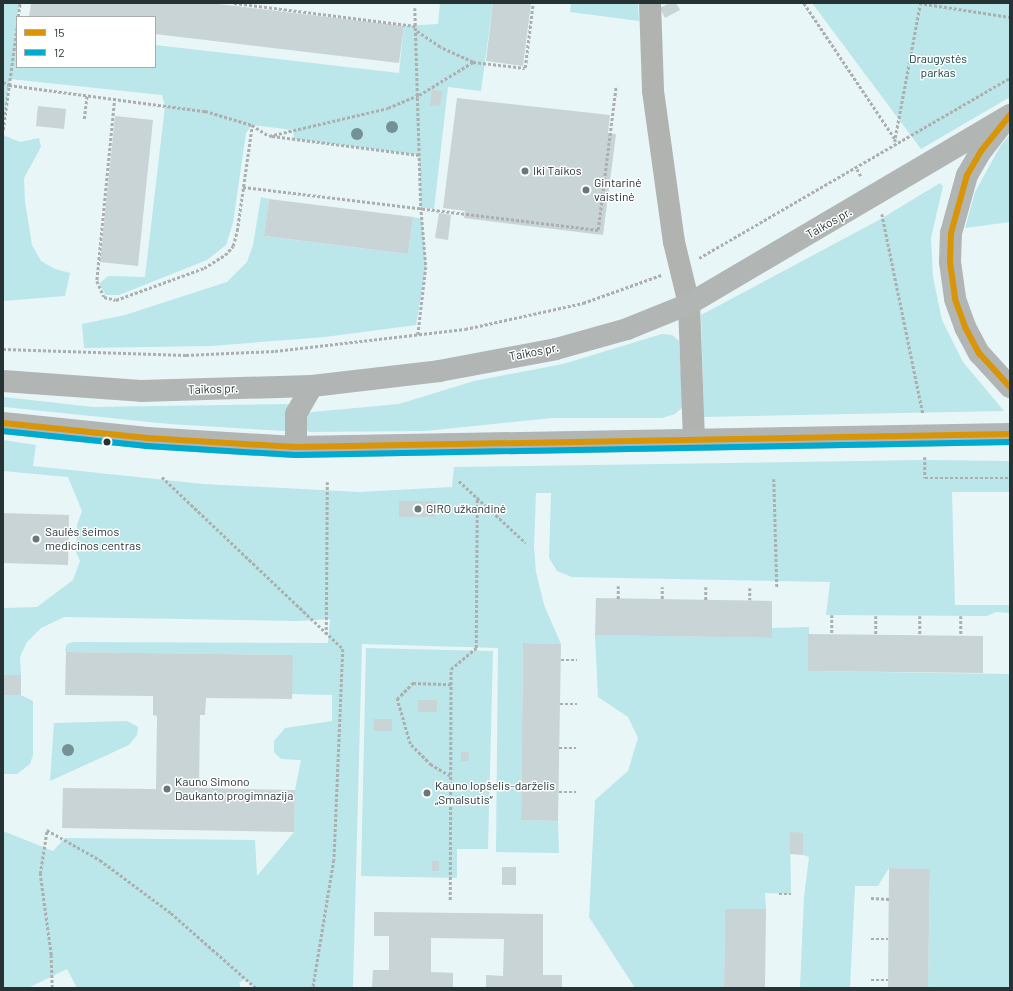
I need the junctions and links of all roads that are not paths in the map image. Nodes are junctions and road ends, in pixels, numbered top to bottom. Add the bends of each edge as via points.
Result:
1 (650, 3) edge
2 (1010, 115) edge
3 (689, 304) junction
4 (3, 381) edge
5 (312, 386) junction
6 (1010, 388) edge
7 (3, 423) edge
8 (1010, 434) edge
9 (694, 439) junction
10 (296, 446) junction

1 - 3 street via 652,91 674,242
2 - 3 main road, Taikos pr. via 873,198
2 - 6 main road via 981,151 967,175 952,233 950,262 955,299 965,327 979,353
3 - 5 main road, Taikos pr. via 627,329 556,349 439,371
3 - 9 street
4 - 5 main road, Taikos pr. via 141,391
5 - 10 main road via 296,414
7 - 10 main road via 147,438
8 - 9 main road
9 - 10 main road

